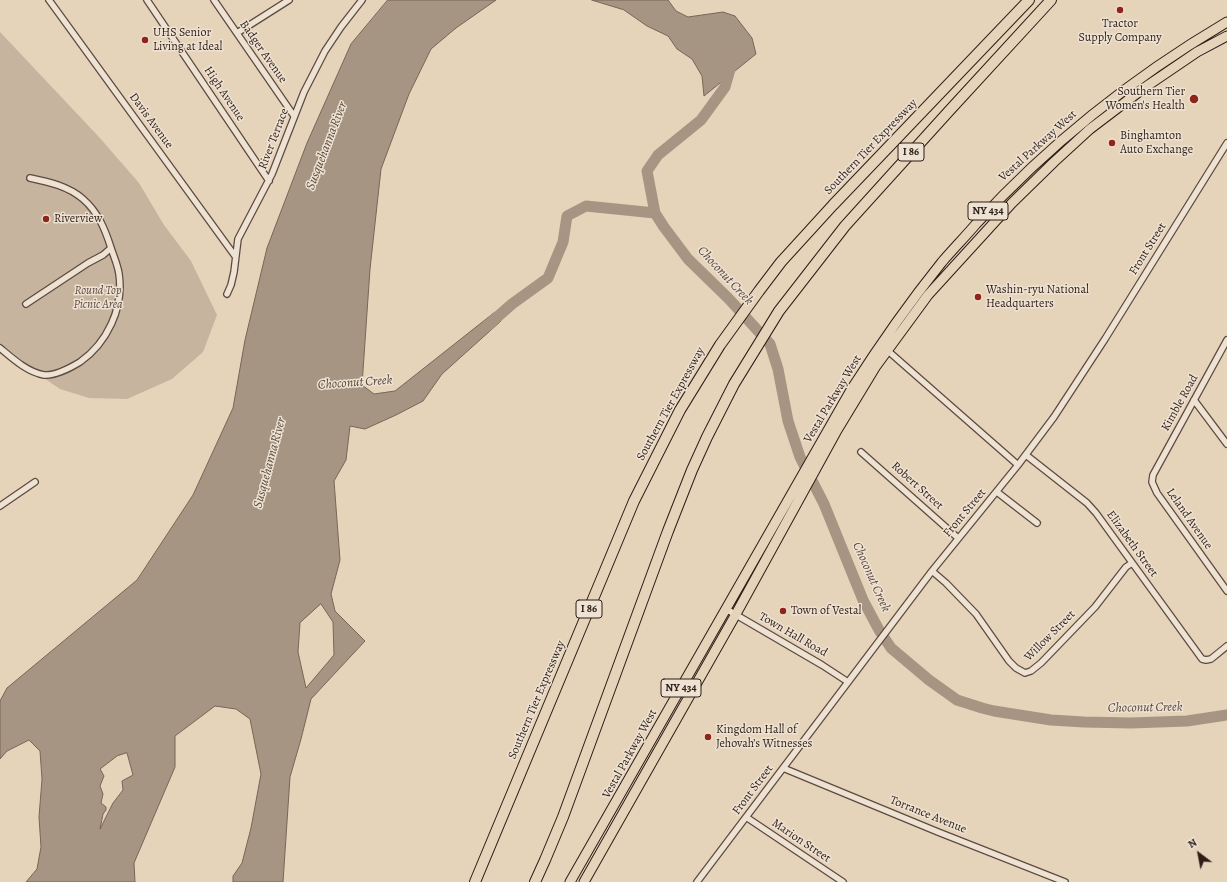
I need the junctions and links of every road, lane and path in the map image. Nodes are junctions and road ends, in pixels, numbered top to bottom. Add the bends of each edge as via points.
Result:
1 (49, 0) edge
2 (147, 0) edge
3 (214, 0) edge
4 (289, 0) edge
5 (362, 0) edge
6 (1029, 0) edge
7 (1051, 0) edge
8 (1227, 22) edge
9 (237, 33) junction
10 (1226, 37) edge
11 (294, 116) junction
12 (1227, 143) edge
13 (30, 178) dead end
14 (268, 181) junction
15 (111, 248) junction
16 (235, 256) junction
17 (227, 294) dead end
18 (26, 304) dead end
19 (1227, 340) edge
20 (0, 348) edge
21 (887, 350) junction
22 (1194, 400) junction
23 (1227, 444) edge
24 (861, 452) dead end
25 (1026, 454) junction
26 (1018, 465) junction
27 (1152, 477) joint
28 (35, 482) dead end
29 (997, 492) junction
30 (0, 506) edge
31 (1037, 523) dead end
32 (958, 538) junction
33 (1132, 563) junction
34 (932, 571) junction
35 (1227, 591) edge
36 (726, 609) junction
37 (736, 614) junction
38 (1227, 646) edge
39 (848, 682) junction
40 (783, 768) junction
41 (746, 817) junction
42 (701, 876) junction
43 (476, 882) edge
44 (535, 882) edge
45 (570, 882) edge
46 (584, 882) edge
47 (697, 882) edge
48 (705, 882) edge
49 (843, 882) edge
50 (1065, 882) edge

1 - 16 street, Davis Avenue
2 - 14 street, High Avenue
3 - 9 street, Badger Avenue
4 - 9 street
5 - 11 street, River Terrace via 325,51
6 - 43 highway, Southern Tier Expressway / I 86 via 833,205 782,262 720,345 680,410 634,501
7 - 44 highway, I 86 via 948,110 845,226 779,311 730,390 692,470 563,817
8 - 36 main road, Vestal Parkway West / NY 434 via 1156,66 1093,113 1046,153 1002,196 943,261 906,307 855,383
9 - 11 street, Badger Avenue
10 - 21 main road, Vestal Parkway West / NY 434 via 1198,52 1144,88 1090,129 1054,162 946,274
11 - 14 street, River Terrace
12 - 25 street, Front Street via 1105,339 1054,417
13 - 15 street via 56,184 82,198 101,220
14 - 16 street, River Terrace via 238,239
15 - 18 street
15 - 20 street via 120,284 117,306 104,338 93,352 74,366 45,375 23,366
16 - 17 street, River Terrace via 231,285
19 - 22 street, Kimble Road
21 - 26 street
21 - 37 main road, Vestal Parkway West / NY 434 via 815,468
22 - 23 street
22 - 27 street, Kimble Road
24 - 32 street, Robert Street
25 - 26 street, Front Street
25 - 33 street, Elizabeth Street via 1096,512
26 - 29 street, Front Street
27 - 35 street, Leland Avenue via 1156,492
28 - 30 street
29 - 31 street
29 - 32 street, Front Street
32 - 34 street, Front Street
33 - 34 street, Willow Street via 1126,567 1095,607 1041,663 1025,673 1009,661 976,614
33 - 38 street, Elizabeth Street via 1202,659 1211,659
34 - 39 street, Front Street
36 - 37 street, Town Hall Road
36 - 45 main road, Vestal Parkway West / NY 434
37 - 39 street, Town Hall Road
37 - 46 main road, Vestal Parkway West / NY 434
39 - 40 street, Front Street
40 - 41 street, Front Street
40 - 50 street, Torrance Avenue
41 - 42 street, Front Street
41 - 49 street, Marion Street
42 - 47 street, Front Street
42 - 48 street

